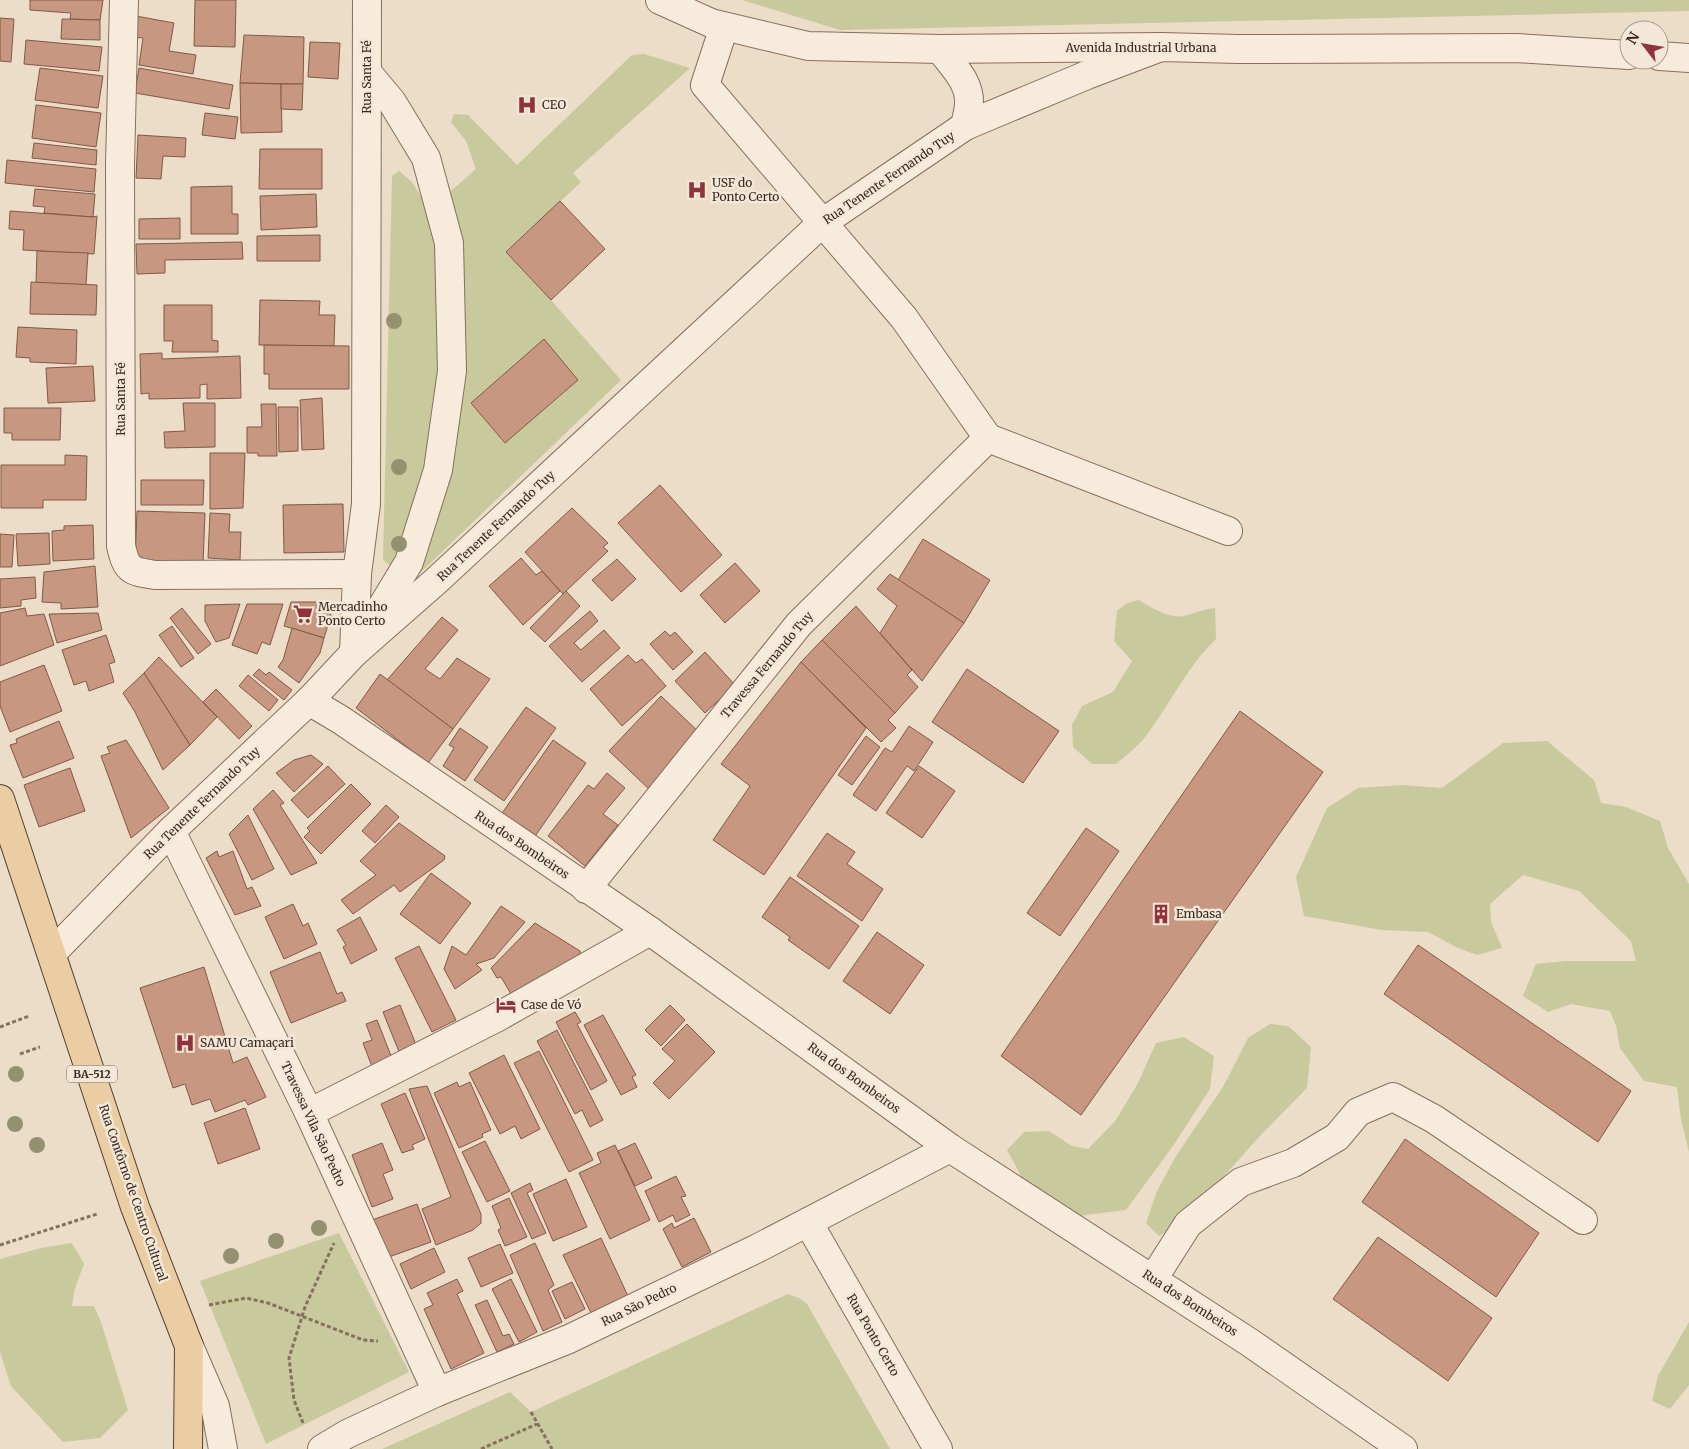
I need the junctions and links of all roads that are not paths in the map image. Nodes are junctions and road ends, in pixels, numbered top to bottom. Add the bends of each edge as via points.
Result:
1 (124, 0) edge
2 (367, 0) edge
3 (660, 0) edge
4 (724, 26) junction
5 (1161, 47) junction
6 (940, 49) junction
7 (1619, 54) edge
8 (1669, 57) edge
9 (1689, 58) edge
10 (367, 72) junction
11 (965, 126) junction
12 (822, 223) junction
13 (988, 438) junction
14 (1228, 531) dead end
15 (357, 574) junction
16 (354, 653) junction
17 (309, 701) junction
18 (0, 799) edge
19 (171, 831) junction
20 (586, 889) junction
21 (650, 931) junction
22 (52, 953) junction
23 (309, 1113) junction
24 (950, 1148) junction
25 (1583, 1220) dead end
26 (808, 1222) junction
27 (1153, 1279) junction
28 (189, 1346) junction
29 (437, 1392) junction
30 (188, 1449) edge
31 (223, 1449) edge
32 (322, 1449) edge
33 (938, 1449) edge
34 (1403, 1449) edge

1 - 15 street, Rua Santa Fé via 120,164 121,546 125,563 134,572 155,575
2 - 10 street, Rua Santa Fé
3 - 4 street, Avenida Industrial Urbana
4 - 6 street, Avenida Industrial Urbana via 808,46
4 - 12 street via 705,85
5 - 6 street, Avenida Industrial Urbana
5 - 7 street, Avenida Industrial Urbana via 1516,48
5 - 11 street, Rua Tenente Fernando Tuy
6 - 11 street, Rua Tenente Fernando Tuy via 968,90
8 - 9 street
10 - 15 street, Rua Santa Fé via 366,504
10 - 16 street via 392,102 426,158 449,243 452,371 438,470 410,562
11 - 12 street, Rua Tenente Fernando Tuy
12 - 13 street via 904,318
12 - 16 street, Rua Tenente Fernando Tuy
13 - 14 street
13 - 20 street, Travessa Fernando Tuy via 799,624
15 - 16 street, Rua Santa Fé
16 - 17 street, Rua Tenente Fernando Tuy
17 - 19 street, Rua Tenente Fernando Tuy
17 - 20 street, Rua dos Bombeiros via 342,720
18 - 22 main road, Rua Contôrno de Centro Cultural / BA-512
19 - 22 street, Rua Tenente Fernando Tuy
19 - 23 street, Travessa Vila São Pedro
20 - 21 street, Rua dos Bombeiros
21 - 23 street via 496,1018
21 - 24 street, Rua dos Bombeiros
22 - 28 main road, Rua Contôrno de Centro Cultural / BA-512 via 135,1207
23 - 29 street, Travessa Vila São Pedro
24 - 26 street, Rua São Pedro
24 - 27 street, Rua dos Bombeiros
25 - 27 street via 1434,1119 1393,1097 1358,1112 1338,1137 1293,1163 1241,1182 1188,1224
26 - 29 street, Rua São Pedro via 569,1339
26 - 33 street, Rua Ponto Certo
27 - 34 street, Rua dos Bombeiros
28 - 30 main road, Rua Contôrno de Centro Cultural / BA-512
28 - 31 street via 215,1406
29 - 32 street, Rua São Pedro via 346,1434

